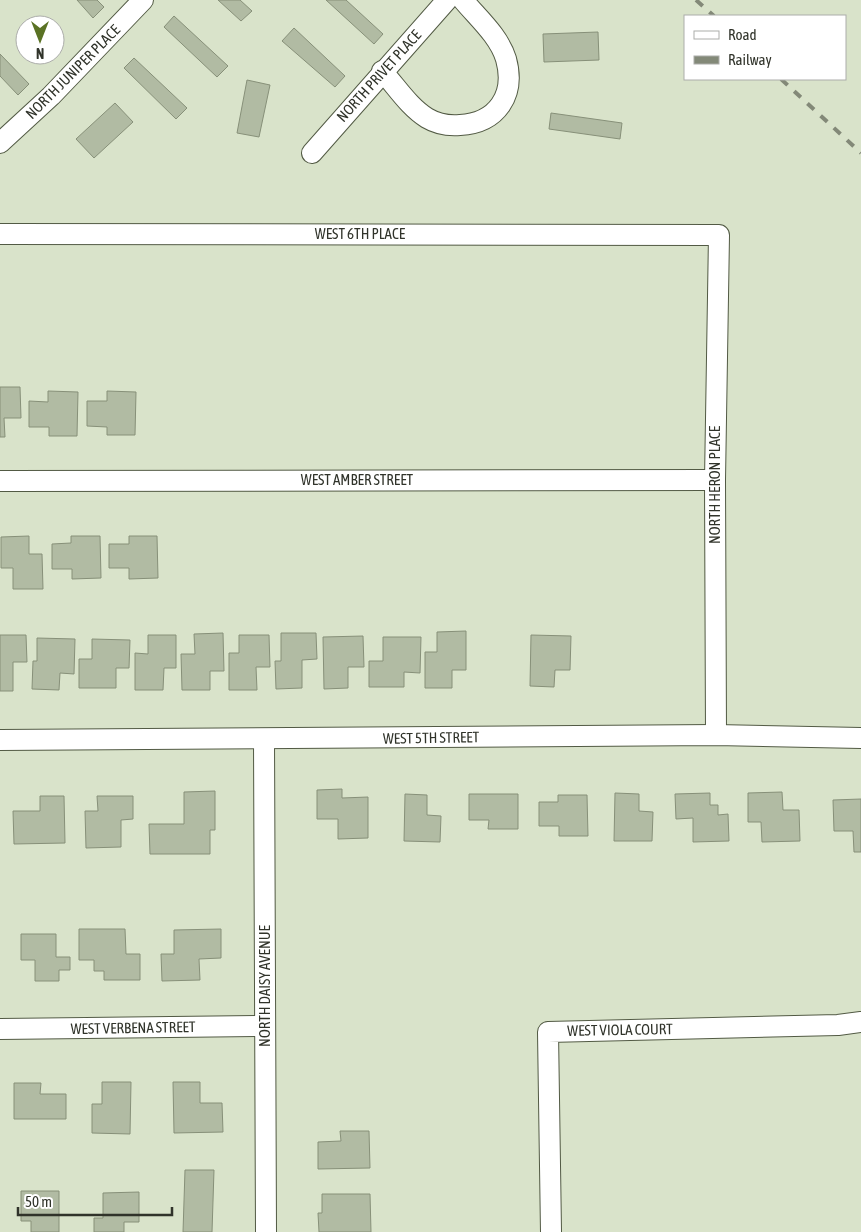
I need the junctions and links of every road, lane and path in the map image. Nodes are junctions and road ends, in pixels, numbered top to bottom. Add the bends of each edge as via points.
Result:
1 (144, 0) edge
2 (447, 0) edge
3 (463, 0) edge
4 (382, 70) junction
5 (0, 143) edge
6 (312, 153) dead end
7 (0, 234) edge
8 (719, 235) joint
9 (715, 480) junction
10 (0, 481) edge
11 (716, 735) junction
12 (861, 738) edge
13 (264, 739) junction
14 (0, 740) edge
15 (861, 1022) edge
16 (265, 1026) junction
17 (0, 1029) edge
18 (266, 1232) edge
19 (551, 1232) edge

1 - 5 street, NORTH JUNIPER PLACE via 54,94
2 - 4 street, NORTH PRIVET PLACE
3 - 4 street via 492,33 506,61 506,94 502,106 493,115 474,124 438,123 418,111
4 - 6 street, NORTH PRIVET PLACE
7 - 8 street, WEST 6TH PLACE
8 - 9 street, NORTH HERON PLACE
9 - 10 street, WEST AMBER STREET
9 - 11 street, NORTH HERON PLACE
11 - 12 street, WEST 5TH STREET
11 - 13 street, WEST 5TH STREET
13 - 14 street, WEST 5TH STREET
13 - 16 street, NORTH DAISY AVENUE
15 - 19 street, WEST VIOLA COURT via 838,1026 548,1032
16 - 17 street, WEST VERBENA STREET
16 - 18 street, NORTH DAISY AVENUE

